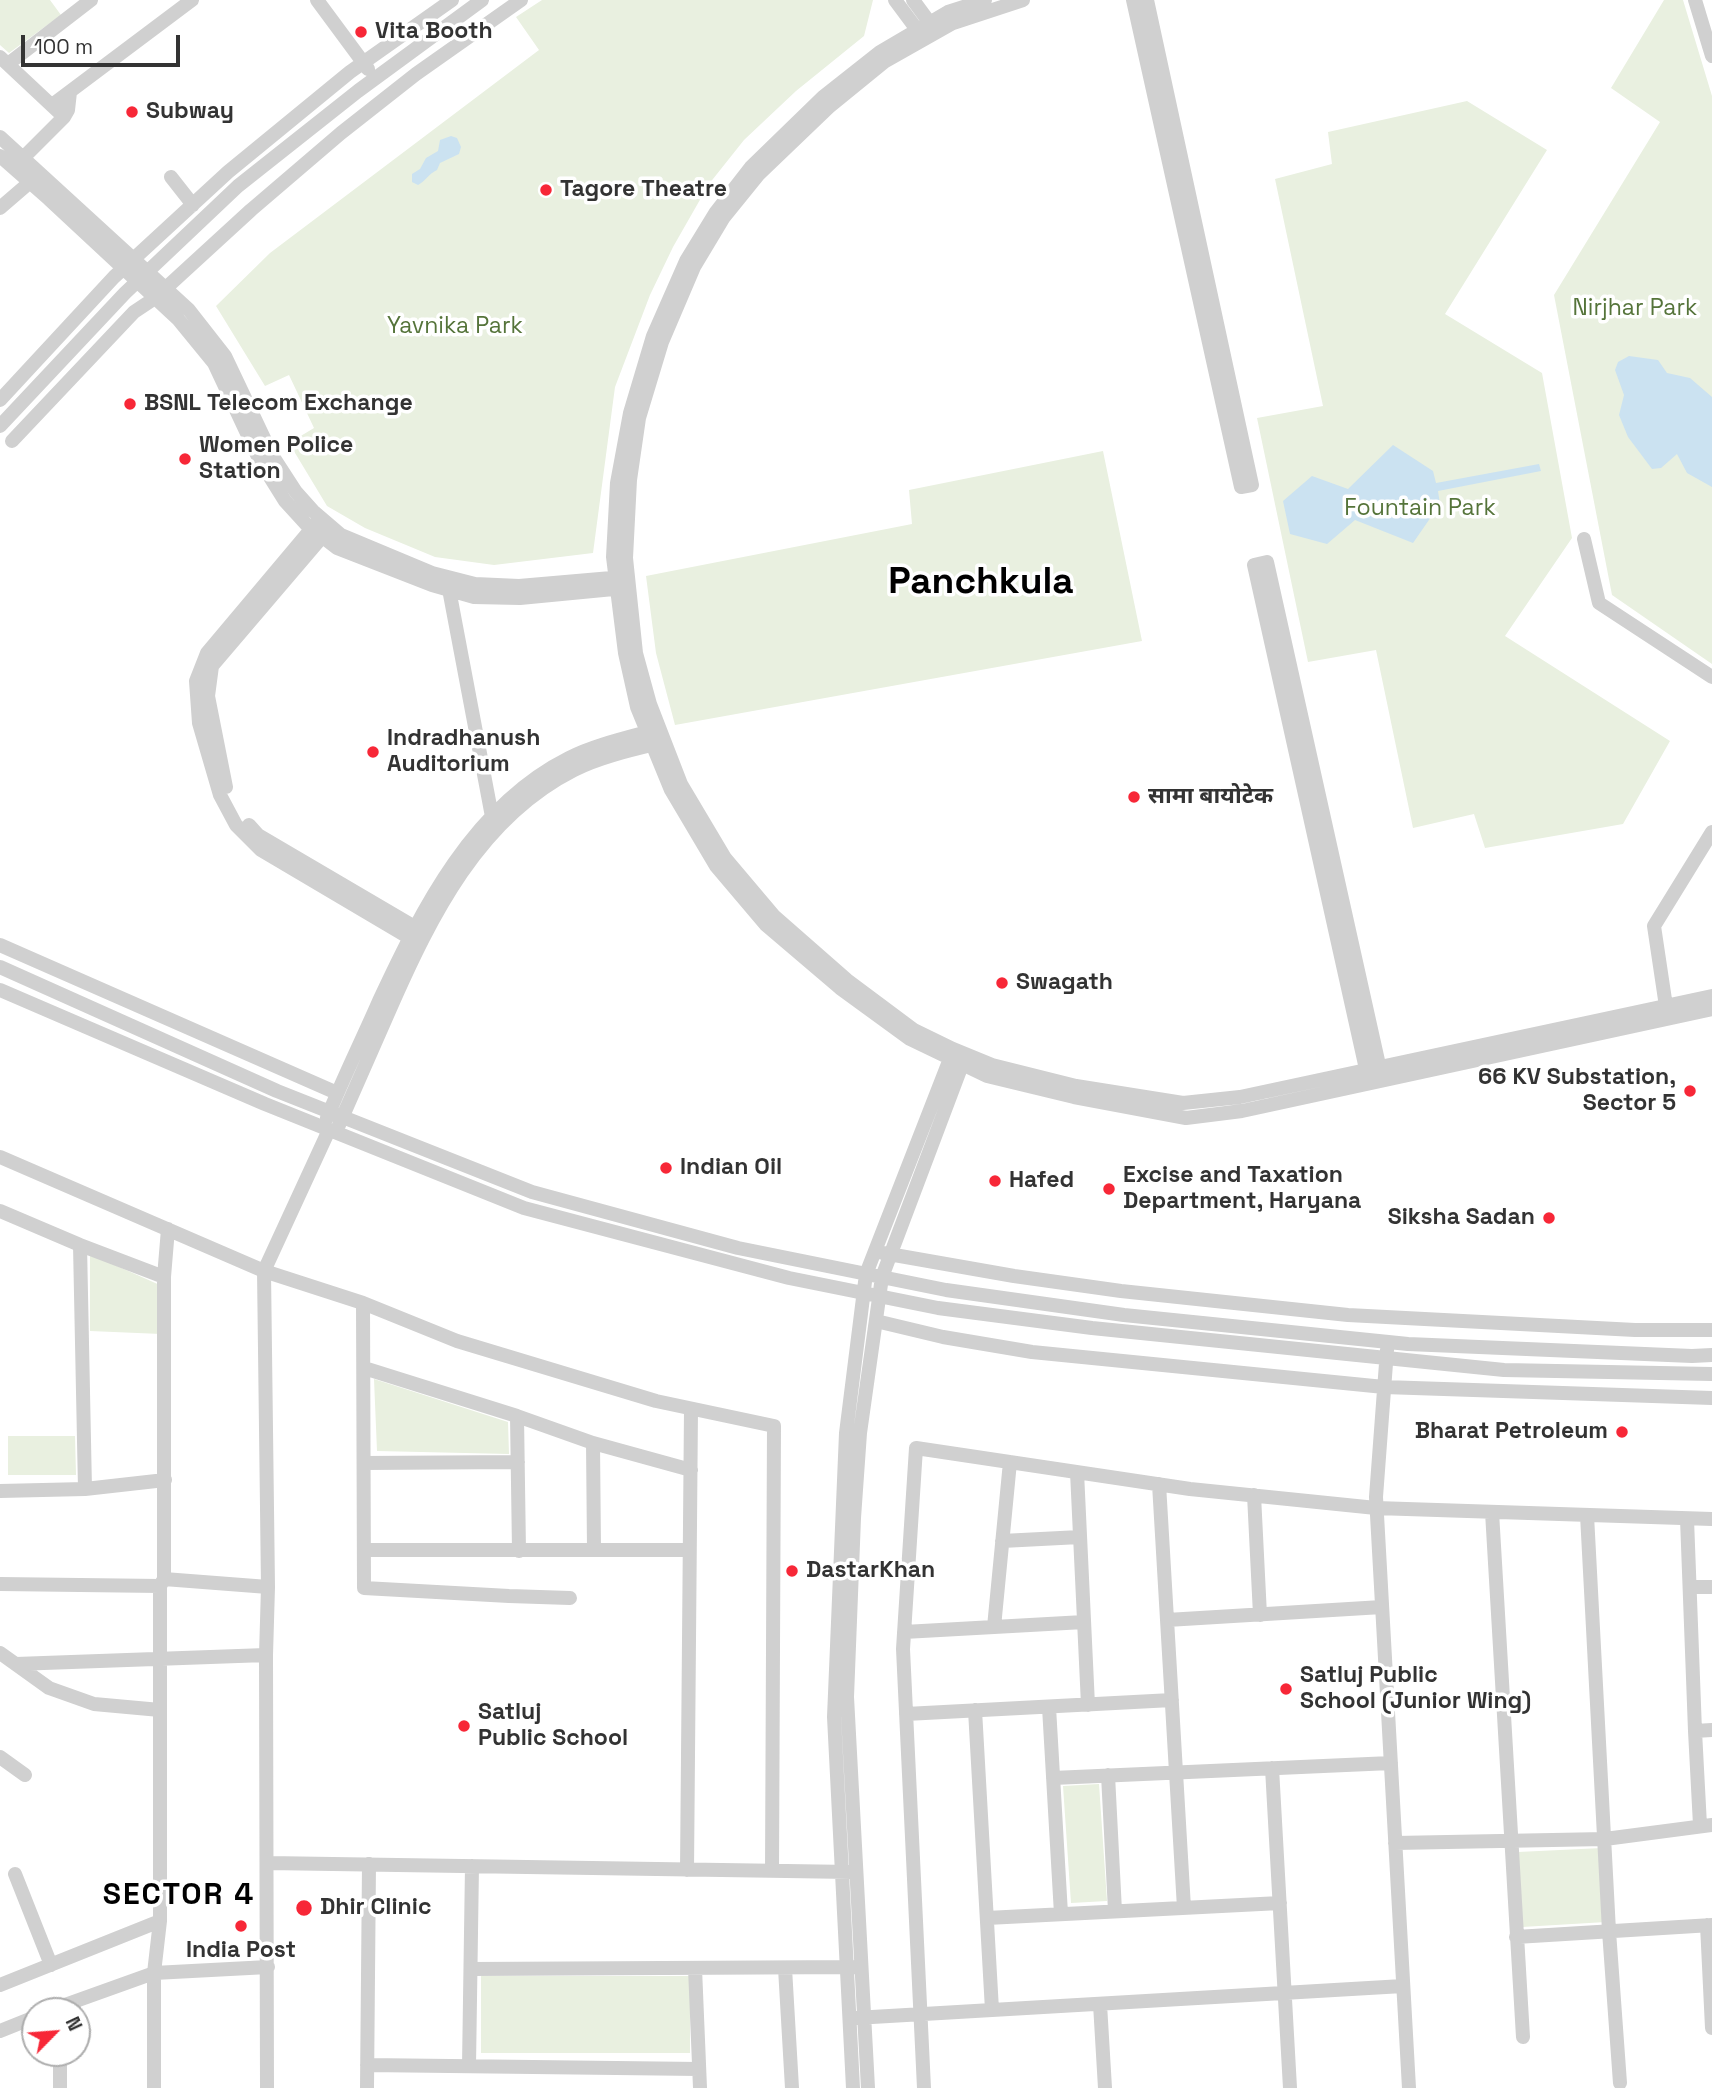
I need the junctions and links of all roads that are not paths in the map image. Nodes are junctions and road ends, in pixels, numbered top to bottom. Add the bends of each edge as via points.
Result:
1 (92, 0) edge
2 (317, 0) edge
3 (452, 0) edge
4 (482, 0) edge
5 (522, 0) edge
6 (895, 0) edge
7 (913, 0) edge
8 (985, 0) edge
9 (1023, 0) edge
10 (1133, 0) edge
11 (1147, 0) edge
12 (1695, 0) edge
13 (189, 1) edge
14 (72, 6) edge
15 (927, 31) junction
16 (1712, 56) edge
17 (4, 61) edge
18 (363, 62) junction
19 (375, 79) junction
20 (70, 92) junction
21 (52, 105) junction
22 (64, 117) junction
23 (0, 137) edge
24 (0, 156) edge
25 (23, 158) junction
26 (171, 177) dead end
27 (29, 183) junction
28 (193, 205) junction
29 (0, 208) edge
30 (128, 264) junction
31 (143, 277) junction
32 (160, 293) junction
33 (0, 400) edge
34 (0, 426) edge
35 (1236, 439) junction
36 (12, 441) dead end
37 (1243, 471) dead end
38 (322, 527) junction
39 (1584, 539) dead end
40 (447, 583) junction
41 (622, 583) junction
42 (1712, 677) edge
43 (656, 737) junction
44 (493, 815) junction
45 (493, 832) junction
46 (1712, 832) edge
47 (418, 936) junction
48 (0, 945) edge
49 (0, 967) edge
50 (0, 990) edge
51 (1712, 996) edge
52 (1712, 1009) edge
53 (1667, 1012) junction
54 (958, 1057) junction
55 (1374, 1075) junction
56 (337, 1093) junction
57 (336, 1114) junction
58 (329, 1130) junction
59 (0, 1157) edge
60 (0, 1211) edge
61 (168, 1229) junction
62 (80, 1245) junction
63 (875, 1250) junction
64 (890, 1255) junction
65 (264, 1271) junction
66 (866, 1274) junction
67 (164, 1277) junction
68 (882, 1277) junction
69 (863, 1293) junction
70 (879, 1296) junction
71 (363, 1303) junction
72 (876, 1321) junction
73 (1712, 1330) edge
74 (1388, 1342) junction
75 (1712, 1355) edge
76 (1387, 1359) junction
77 (364, 1368) junction
78 (1684, 1373) junction
79 (1712, 1374) edge
80 (1384, 1387) junction
81 (1684, 1397) junction
82 (1712, 1398) edge
83 (691, 1409) junction
84 (517, 1416) junction
85 (593, 1443) junction
86 (518, 1462) junction
87 (1010, 1462) junction
88 (364, 1463) junction
89 (691, 1470) junction
90 (1077, 1472) junction
91 (165, 1480) junction
92 (1159, 1484) junction
93 (85, 1489) junction
94 (0, 1491) edge
95 (1254, 1495) junction
96 (1376, 1508) junction
97 (1492, 1512) junction
98 (1587, 1515) junction
99 (1687, 1519) junction
100 (1712, 1519) edge
101 (1080, 1538) junction
102 (1002, 1541) junction
103 (364, 1550) junction
104 (594, 1550) junction
105 (690, 1550) junction
106 (519, 1551) junction
107 (162, 1583) junction
108 (0, 1584) edge
109 (268, 1587) junction
110 (1690, 1587) junction
111 (1712, 1587) edge
112 (570, 1598) dead end
113 (1382, 1607) junction
114 (1260, 1615) junction
115 (1167, 1620) junction
116 (1084, 1622) junction
117 (994, 1627) junction
118 (904, 1632) junction
119 (0, 1653) edge
120 (266, 1655) junction
121 (160, 1659) junction
122 (16, 1664) junction
123 (1172, 1700) junction
124 (1088, 1705) junction
125 (1049, 1707) junction
126 (160, 1710) junction
127 (975, 1710) junction
128 (906, 1714) junction
129 (1712, 1730) edge
130 (1695, 1731) junction
131 (0, 1756) edge
132 (1391, 1763) junction
133 (1272, 1768) junction
134 (1176, 1772) junction
135 (25, 1775) dead end
136 (1108, 1775) junction
137 (1053, 1778) junction
138 (1706, 1825) edge
139 (1605, 1839) junction
140 (1512, 1841) junction
141 (1395, 1843) junction
142 (268, 1863) junction
143 (369, 1864) junction
144 (472, 1867) junction
145 (687, 1870) junction
146 (772, 1871) junction
147 (849, 1872) junction
148 (15, 1874) dead end
149 (1280, 1903) junction
150 (1184, 1908) junction
151 (1115, 1912) junction
152 (1061, 1914) junction
153 (987, 1918) junction
154 (160, 1921) junction
155 (1709, 1925) edge
156 (1609, 1931) junction
157 (1516, 1937) junction
158 (51, 1965) junction
159 (268, 1967) junction
160 (854, 1967) junction
161 (695, 1968) junction
162 (785, 1968) junction
163 (471, 1969) junction
164 (155, 1973) junction
165 (0, 1986) edge
166 (1404, 1986) junction
167 (1285, 1993) junction
168 (90, 1997) edge
169 (1100, 2004) junction
170 (992, 2010) junction
171 (919, 2014) junction
172 (857, 2018) junction
173 (21, 2023) edge
174 (1712, 2028) edge
175 (0, 2031) edge
176 (1523, 2037) dead end
177 (367, 2065) junction
178 (469, 2066) junction
179 (60, 2067) edge
180 (699, 2068) junction
181 (1620, 2083) dead end
182 (60, 2088) edge
183 (154, 2088) edge
184 (267, 2088) edge
185 (367, 2088) edge
186 (700, 2088) edge
187 (792, 2088) edge
188 (853, 2088) edge
189 (868, 2088) edge
190 (924, 2088) edge
191 (1105, 2088) edge
192 (1290, 2088) edge
193 (1409, 2088) edge

1 - 14 street
2 - 18 street
3 - 18 street
4 - 19 street
5 - 32 street via 341,133
6 - 15 street
7 - 15 street
8 - 15 street via 948,12
9 - 15 street
10 - 35 street
11 - 35 street
12 - 16 street
13 - 20 street
14 - 17 street
15 - 41 street via 880,52 823,97 751,167 686,261 653,336 630,412 617,483 612,557
17 - 21 street
18 - 19 street
18 - 28 street
19 - 31 street via 239,186
20 - 21 street
20 - 22 street
21 - 22 street
22 - 25 street
23 - 25 street
24 - 27 street
25 - 30 street
26 - 28 street
27 - 29 street
27 - 30 street
28 - 30 street
30 - 31 street
30 - 33 street
31 - 32 street
31 - 34 street
32 - 36 street via 134,312
32 - 38 street via 188,310 225,356 272,455
35 - 37 street
38 - 40 street
38 - 47 street via 207,653 196,681 199,723 220,795 236,825 261,850
39 - 42 street via 1598,603
40 - 41 street
40 - 44 street
41 - 43 street via 625,653 637,706
43 - 44 street via 570,758 537,777
43 - 45 street via 575,769 544,787
43 - 54 street via 725,858 774,916 847,980
44 - 45 street
44 - 47 street via 435,892
45 - 47 street
46 - 53 street via 1654,926
47 - 56 street
47 - 57 street
48 - 56 street
49 - 57 street
50 - 58 street
51 - 53 street
52 - 53 street
53 - 55 street
54 - 55 street via 1186,1118 1242,1111
54 - 63 street
54 - 64 street
55 - 55 street via 1254,565 1267,562
56 - 57 street
57 - 58 street
57 - 66 street via 532,1192 738,1248
58 - 65 street
58 - 69 street via 524,1208
59 - 61 street
60 - 62 street
61 - 65 street
61 - 67 street
62 - 67 street
62 - 93 street
63 - 64 street
63 - 66 street
64 - 68 street
64 - 73 street via 1121,1291 1348,1315
65 - 71 street
65 - 109 street
66 - 68 street
66 - 69 street
67 - 91 street
68 - 70 street
68 - 74 street via 1124,1315
69 - 70 street
69 - 147 street via 846,1433 834,1717
70 - 72 street
70 - 76 street via 1079,1327
71 - 77 street
71 - 83 street via 457,1341
72 - 80 street via 1032,1352
72 - 147 street via 854,1518 847,1697
74 - 75 street
74 - 76 street
76 - 78 street via 1504,1370
76 - 80 street
77 - 84 street
77 - 88 street
78 - 79 street
78 - 81 street
80 - 81 street
80 - 96 street
81 - 82 street
83 - 89 street
83 - 146 street via 774,1426
84 - 85 street
84 - 86 street
85 - 89 street
85 - 104 street
86 - 88 street
86 - 106 street
87 - 90 street
87 - 102 street
87 - 118 street via 916,1448
88 - 103 street
89 - 105 street
90 - 92 street
90 - 101 street
91 - 93 street
91 - 107 street
92 - 95 street
92 - 115 street
93 - 94 street
95 - 96 street
95 - 114 street
96 - 97 street
96 - 113 street
97 - 98 street
97 - 140 street
98 - 99 street
98 - 139 street
99 - 100 street
99 - 110 street
101 - 102 street
101 - 116 street
102 - 117 street
103 - 106 street
103 - 112 street via 364,1588
104 - 105 street
104 - 106 street
105 - 145 street
107 - 108 street
107 - 109 street
107 - 121 street
109 - 120 street
110 - 111 street
110 - 130 street
113 - 114 street
113 - 132 street
114 - 115 street
115 - 123 street
116 - 117 street
116 - 124 street
117 - 118 street
118 - 128 street
119 - 122 street
120 - 121 street
120 - 142 street
121 - 122 street
121 - 126 street
122 - 126 street via 50,1688 94,1704
123 - 124 street
123 - 134 street
124 - 125 street
125 - 127 street
125 - 137 street
126 - 154 street
127 - 128 street
127 - 153 street
128 - 171 street
129 - 130 street
130 - 138 street
131 - 135 street
132 - 133 street
132 - 141 street
133 - 134 street
133 - 149 street
134 - 136 street
134 - 150 street
136 - 137 street
136 - 151 street
137 - 152 street
138 - 139 street
139 - 140 street
139 - 156 street
140 - 141 street
140 - 157 street
141 - 166 street
142 - 143 street
142 - 159 street
143 - 144 street
143 - 177 street
144 - 145 street
144 - 163 street
145 - 146 street
146 - 147 street
147 - 160 street
148 - 158 street
149 - 150 street
149 - 167 street
150 - 151 street
151 - 152 street
152 - 153 street
153 - 170 street
154 - 158 street
154 - 164 street
155 - 156 street
155 - 174 street
156 - 157 street
156 - 181 street
157 - 176 street
158 - 165 street
159 - 164 street
159 - 184 street
160 - 162 street
160 - 172 street
161 - 162 street
161 - 163 street
161 - 180 street
162 - 187 street
163 - 178 street
164 - 168 street
164 - 183 street
166 - 167 street
166 - 193 street
167 - 169 street
167 - 192 street
169 - 170 street
169 - 191 street
170 - 171 street
171 - 172 street
171 - 190 street
172 - 188 street
172 - 189 street
173 - 175 street
177 - 178 street
177 - 185 street
178 - 180 street
179 - 182 street
180 - 186 street

